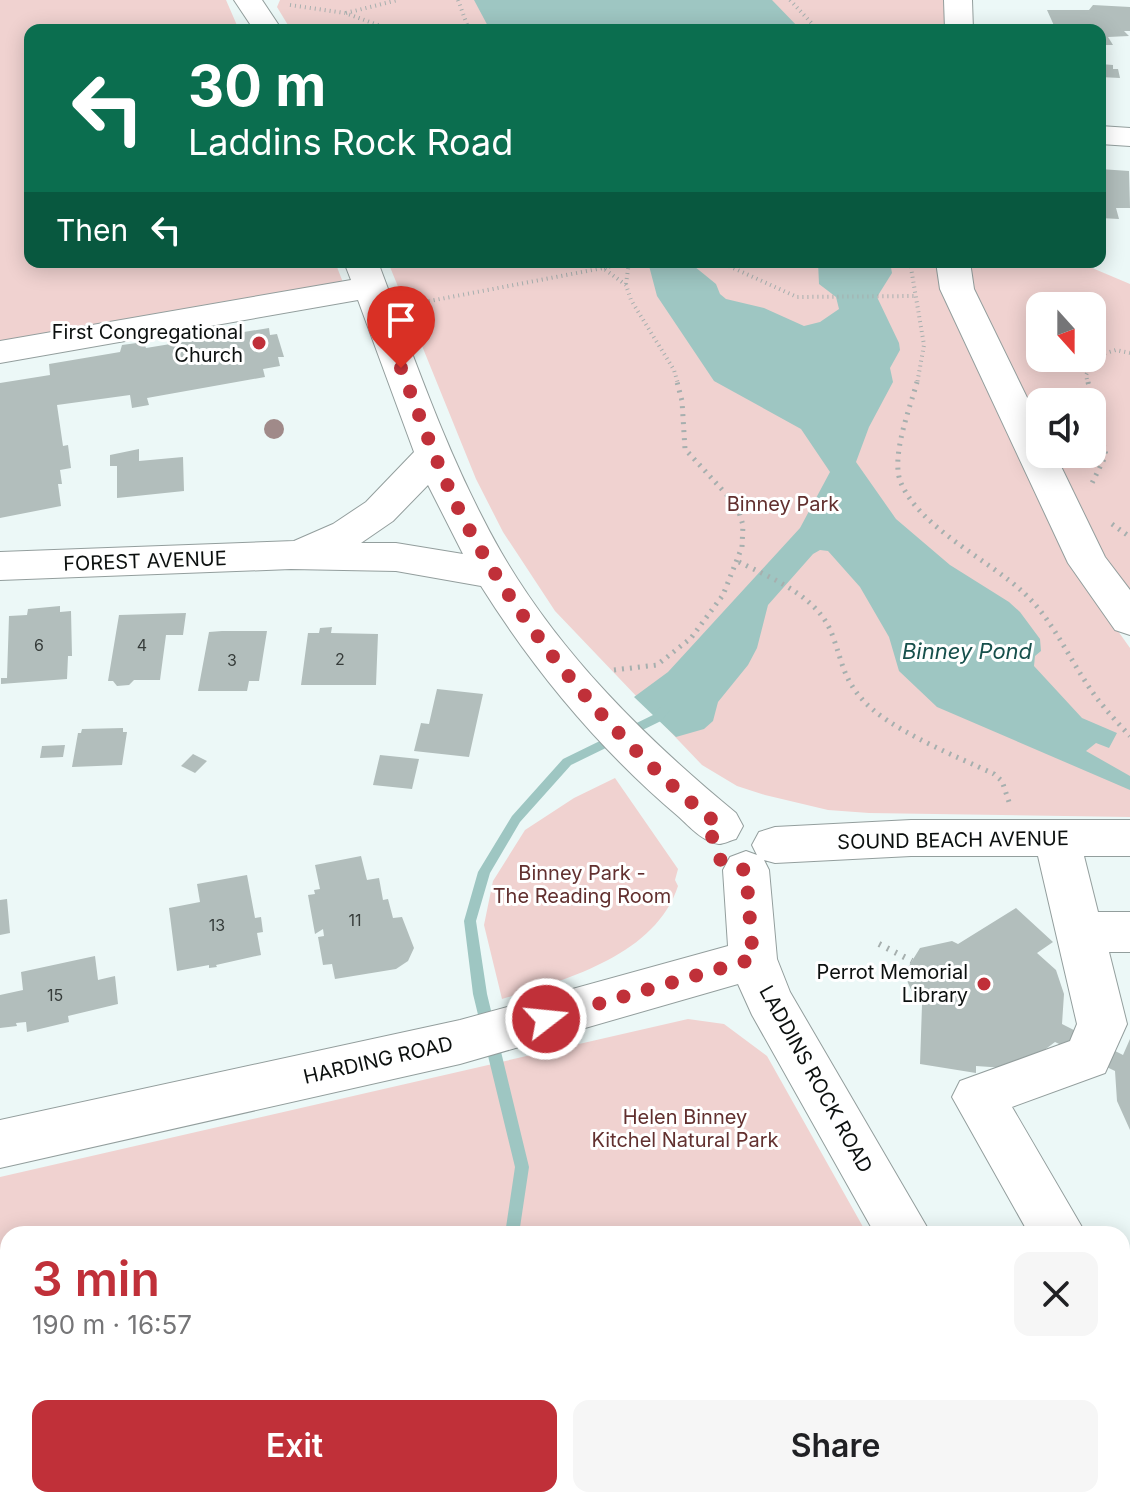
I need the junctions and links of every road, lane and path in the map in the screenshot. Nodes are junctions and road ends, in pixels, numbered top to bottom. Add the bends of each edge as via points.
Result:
1 (248, 0) edge
2 (398, 0) edge
3 (458, 0) edge
4 (790, 0) edge
5 (958, 0) edge
6 (287, 5) dead end
7 (345, 13) junction
8 (264, 24) edge
9 (375, 24) edge
10 (467, 24) edge
11 (812, 24) edge
12 (959, 24) edge
13 (1106, 135) edge
14 (1130, 137) edge
15 (603, 268) joint
16 (627, 268) edge
17 (732, 268) edge
18 (910, 268) edge
19 (954, 268) edge
20 (366, 274) edge
21 (626, 285) junction
22 (892, 296) dead end
23 (405, 305) dead end
24 (0, 352) edge
25 (1130, 353) edge
26 (434, 453) junction
27 (1084, 492) dead end
28 (291, 555) junction
29 (739, 562) junction
30 (0, 566) edge
31 (495, 574) junction
32 (1130, 620) edge
33 (603, 690) junction
34 (1130, 736) edge
35 (1011, 811) dead end
36 (1130, 838) edge
37 (1057, 839) junction
38 (760, 857) junction
39 (1080, 932) junction
40 (1130, 932) edge
41 (879, 944) dead end
42 (753, 959) junction
43 (912, 961) dead end
44 (0, 1144) edge
45 (899, 1226) edge
46 (1054, 1226) edge

1 - 8 street
2 - 7 path
3 - 10 path
4 - 11 path
5 - 12 street
6 - 7 path
7 - 9 path
13 - 14 street
15 - 21 path
15 - 23 path
16 - 21 path
17 - 22 path via 787,295
18 - 34 path via 924,326 924,355 901,446 899,480 921,510 1025,594 1089,689
19 - 32 street via 957,289 1088,563
20 - 24 street
20 - 26 street
21 - 29 path via 674,370 685,449 743,516 746,538
25 - 27 path via 1116,350 1096,356 1086,375 1106,455
26 - 28 street, FOREST AVENUE via 378,515 333,542
26 - 31 street
28 - 30 street, FOREST AVENUE
28 - 31 street, FOREST AVENUE via 396,557
29 - 33 path via 722,599 669,656
29 - 35 path via 788,586 822,616 841,669 862,700 902,729 994,774 1006,790
31 - 33 street via 527,621
33 - 38 street via 646,763 720,826 735,819 769,830
36 - 37 street, SOUND BEACH AVENUE
37 - 38 street, SOUND BEACH AVENUE via 911,838
37 - 39 street
38 - 42 street, LADDINS ROCK ROAD
39 - 40 street
39 - 46 street via 1102,1024 1091,1049 978,1097
41 - 43 path
42 - 44 street, HARDING ROAD via 460,1042
42 - 45 street, LADDINS ROCK ROAD via 769,1000

